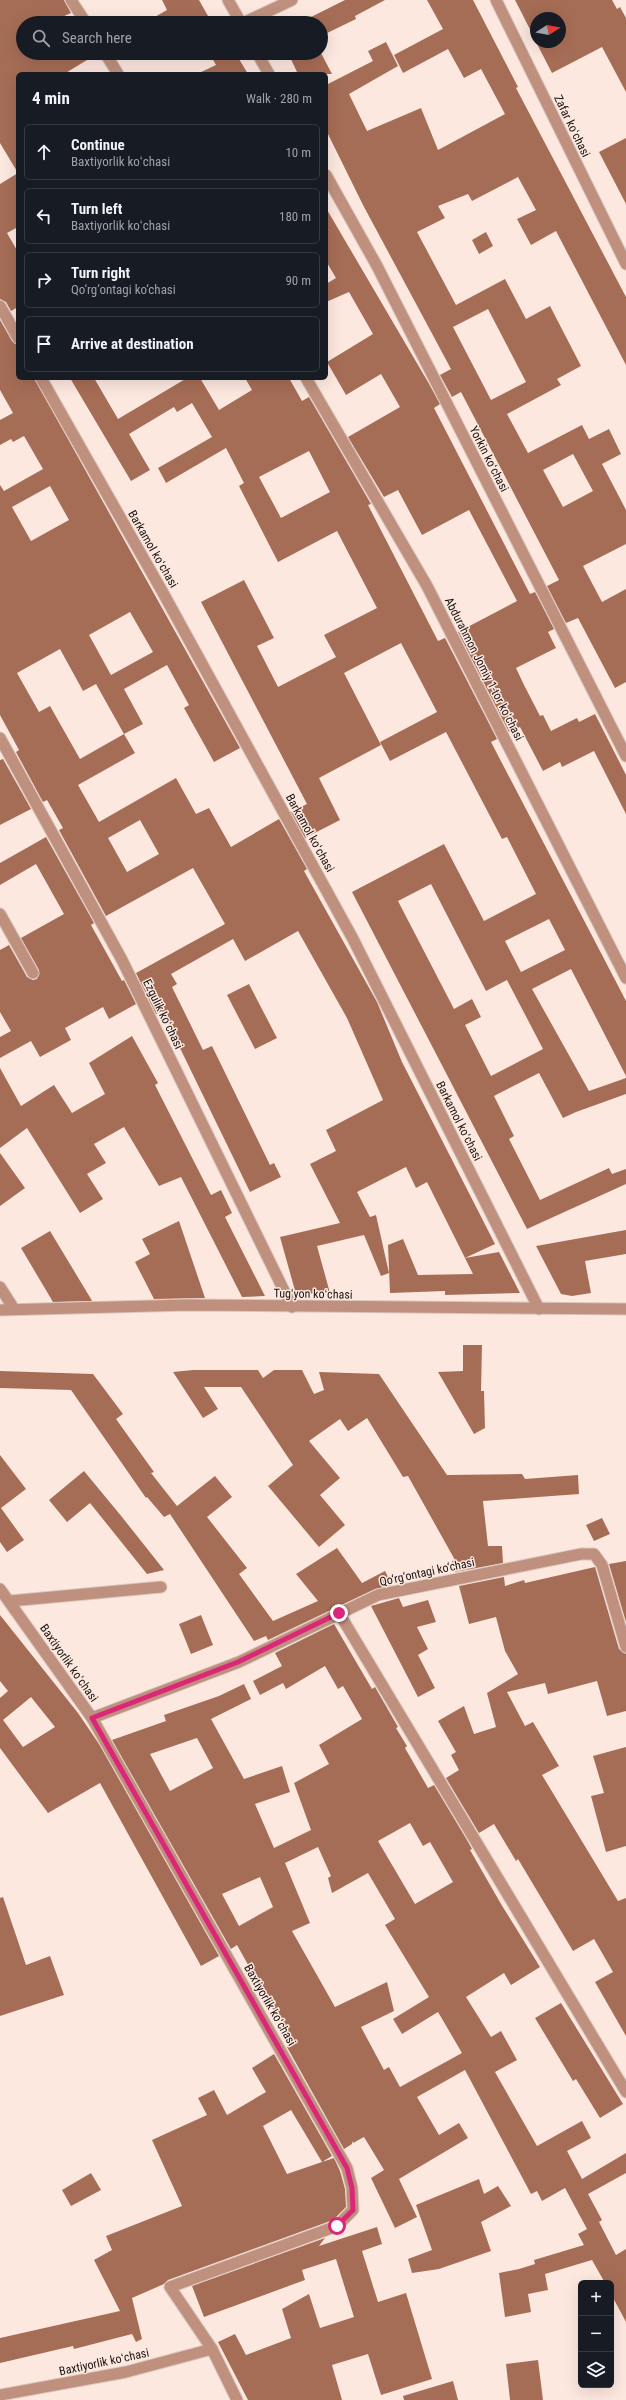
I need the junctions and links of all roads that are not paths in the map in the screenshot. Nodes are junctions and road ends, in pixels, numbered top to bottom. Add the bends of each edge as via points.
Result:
1 (71, 0) edge
2 (228, 0) edge
3 (292, 0) edge
4 (496, 0) edge
5 (81, 16) edge
6 (238, 16) edge
7 (257, 16) edge
8 (109, 60) edge
9 (262, 60) edge
10 (117, 72) edge
11 (268, 72) edge
12 (328, 179) edge
13 (626, 264) edge
14 (0, 306) edge
15 (16, 334) edge
16 (42, 380) edge
17 (307, 380) edge
18 (0, 738) edge
19 (626, 756) edge
20 (0, 914) edge
21 (33, 973) dead end
22 (626, 978) edge
23 (0, 1287) edge
24 (292, 1307) junction
25 (14, 1309) junction
26 (540, 1309) junction
27 (626, 1309) edge
28 (0, 1310) edge
29 (161, 1587) dead end
30 (0, 1589) edge
31 (10, 1601) junction
32 (339, 1613) junction
33 (626, 1647) edge
34 (92, 1718) junction
35 (626, 2092) edge
36 (212, 2349) junction
37 (0, 2395) edge
38 (237, 2400) edge

1 - 5 street
2 - 6 street
3 - 7 street
4 - 13 street, Zafar koʻchasi
8 - 10 street
9 - 11 street
12 - 19 street, Yorkin koʻchasi via 377,266
14 - 15 street
16 - 26 street, Barkamol koʻchasi via 162,591 353,939
17 - 22 street, Abdurahmon Jomiy 1-tor koʻchasi via 427,586
18 - 24 street, Ezgulik koʻchasi via 122,960
20 - 21 street
23 - 25 street
24 - 25 street, Tugʻyon koʻchasi via 188,1305
24 - 26 street, Tugʻyon koʻchasi
25 - 28 street, Tugʻyon koʻchasi
26 - 27 street, Tugʻyon koʻchasi
29 - 31 street
30 - 31 street, Baxtiyorlik koʻchasi
31 - 34 street, Baxtiyorlik koʻchasi
32 - 33 street, Qo‘rg‘ontagi ko‘chasi via 378,1595 581,1554 594,1554 602,1565
32 - 34 street, Qo‘rg‘ontagi ko‘chasi via 238,1662
32 - 35 street
34 - 36 street, Baxtiyorlik koʻchasi via 347,2168 352,2188 353,2210 337,2226 170,2287
36 - 37 street, Baxtiyorlik koʻchasi via 126,2372
36 - 38 street, Baxtiyorlik koʻchasi

